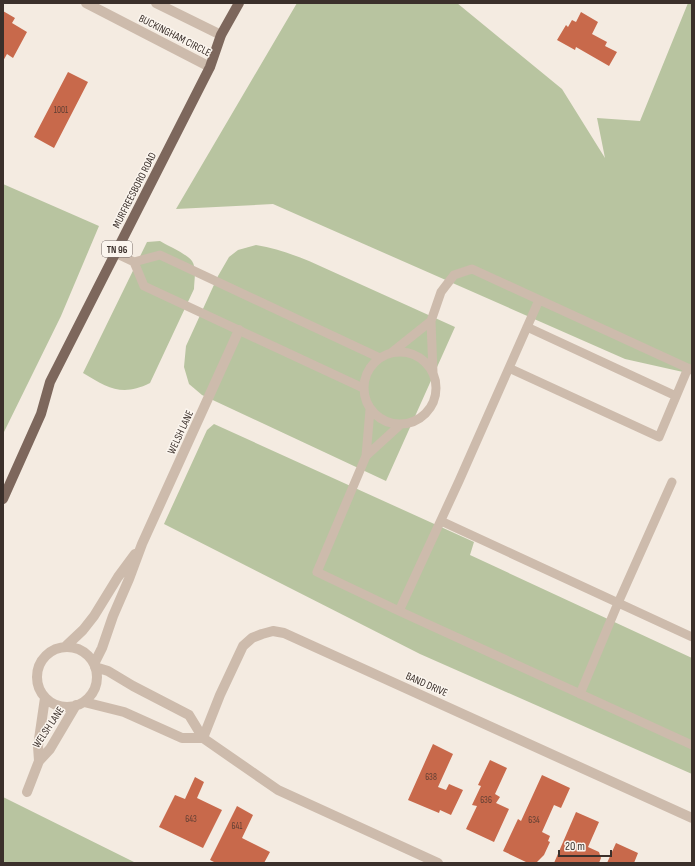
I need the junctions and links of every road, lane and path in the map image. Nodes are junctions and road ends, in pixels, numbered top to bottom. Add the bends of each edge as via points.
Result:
1 (86, 3) edge
2 (156, 3) edge
3 (239, 3) edge
4 (221, 35) junction
5 (210, 67) junction
6 (115, 253) junction
7 (134, 262) junction
8 (539, 300) junction
9 (431, 321) junction
10 (527, 327) junction
11 (240, 330) junction
12 (391, 353) junction
13 (380, 358) junction
14 (509, 368) junction
15 (690, 369) edge
16 (433, 373) junction
17 (363, 388) junction
18 (676, 396) junction
19 (370, 410) junction
20 (400, 425) junction
21 (366, 456) junction
22 (672, 482) dead end
23 (3, 499) edge
24 (441, 521) junction
25 (142, 544) junction
26 (618, 603) junction
27 (399, 611) junction
28 (692, 637) edge
29 (66, 646) junction
30 (95, 665) junction
31 (580, 694) junction
32 (45, 698) junction
33 (80, 704) junction
34 (203, 738) junction
35 (692, 745) edge
36 (39, 761) junction
37 (27, 792) dead end
38 (692, 818) edge
39 (438, 863) edge

1 - 5 street, BUCKINGHAM CIRCLE
2 - 4 street, BUCKINGHAM CIRCLE
3 - 4 main road, MURFREESBORO ROAD / TN 96
4 - 5 main road, MURFREESBORO ROAD / TN 96
5 - 6 main road, MURFREESBORO ROAD / TN 96
6 - 7 lane
6 - 23 main road, MURFREESBORO ROAD / TN 96 via 50,382 41,414
7 - 11 lane via 144,286
7 - 13 lane via 160,255
8 - 9 lane via 472,269 454,275 441,292
8 - 10 lane
8 - 15 lane
9 - 12 lane
9 - 16 lane
10 - 14 lane
10 - 18 lane
11 - 17 lane
11 - 25 street, WELSH LANE
12 - 13 lane
12 - 16 lane via 404,352 416,355 426,362
13 - 17 lane via 371,366
14 - 18 lane via 659,437
14 - 24 lane
15 - 18 lane
16 - 20 lane via 436,398 430,409 421,418
17 - 19 lane
19 - 20 lane via 378,418
19 - 21 lane
20 - 21 lane
21 - 27 lane via 317,572
22 - 26 lane
24 - 26 lane
24 - 27 lane
25 - 29 street, WELSH LANE via 94,616
25 - 30 street, WELSH LANE
26 - 28 lane
26 - 31 lane
27 - 31 lane
29 - 30 street via 84,652
29 - 32 street, WELSH LANE via 48,653 37,670 39,690
30 - 33 street, WELSH LANE via 96,686 91,695
30 - 34 street via 189,715
31 - 35 lane
32 - 33 street, WELSH LANE via 60,706
32 - 36 street, WELSH LANE via 38,746
33 - 34 street via 124,712 182,738
33 - 36 street, WELSH LANE
34 - 38 street, BAND DRIVE via 243,646 252,638 273,631 284,633
34 - 39 street via 278,790
36 - 37 street, WELSH LANE

